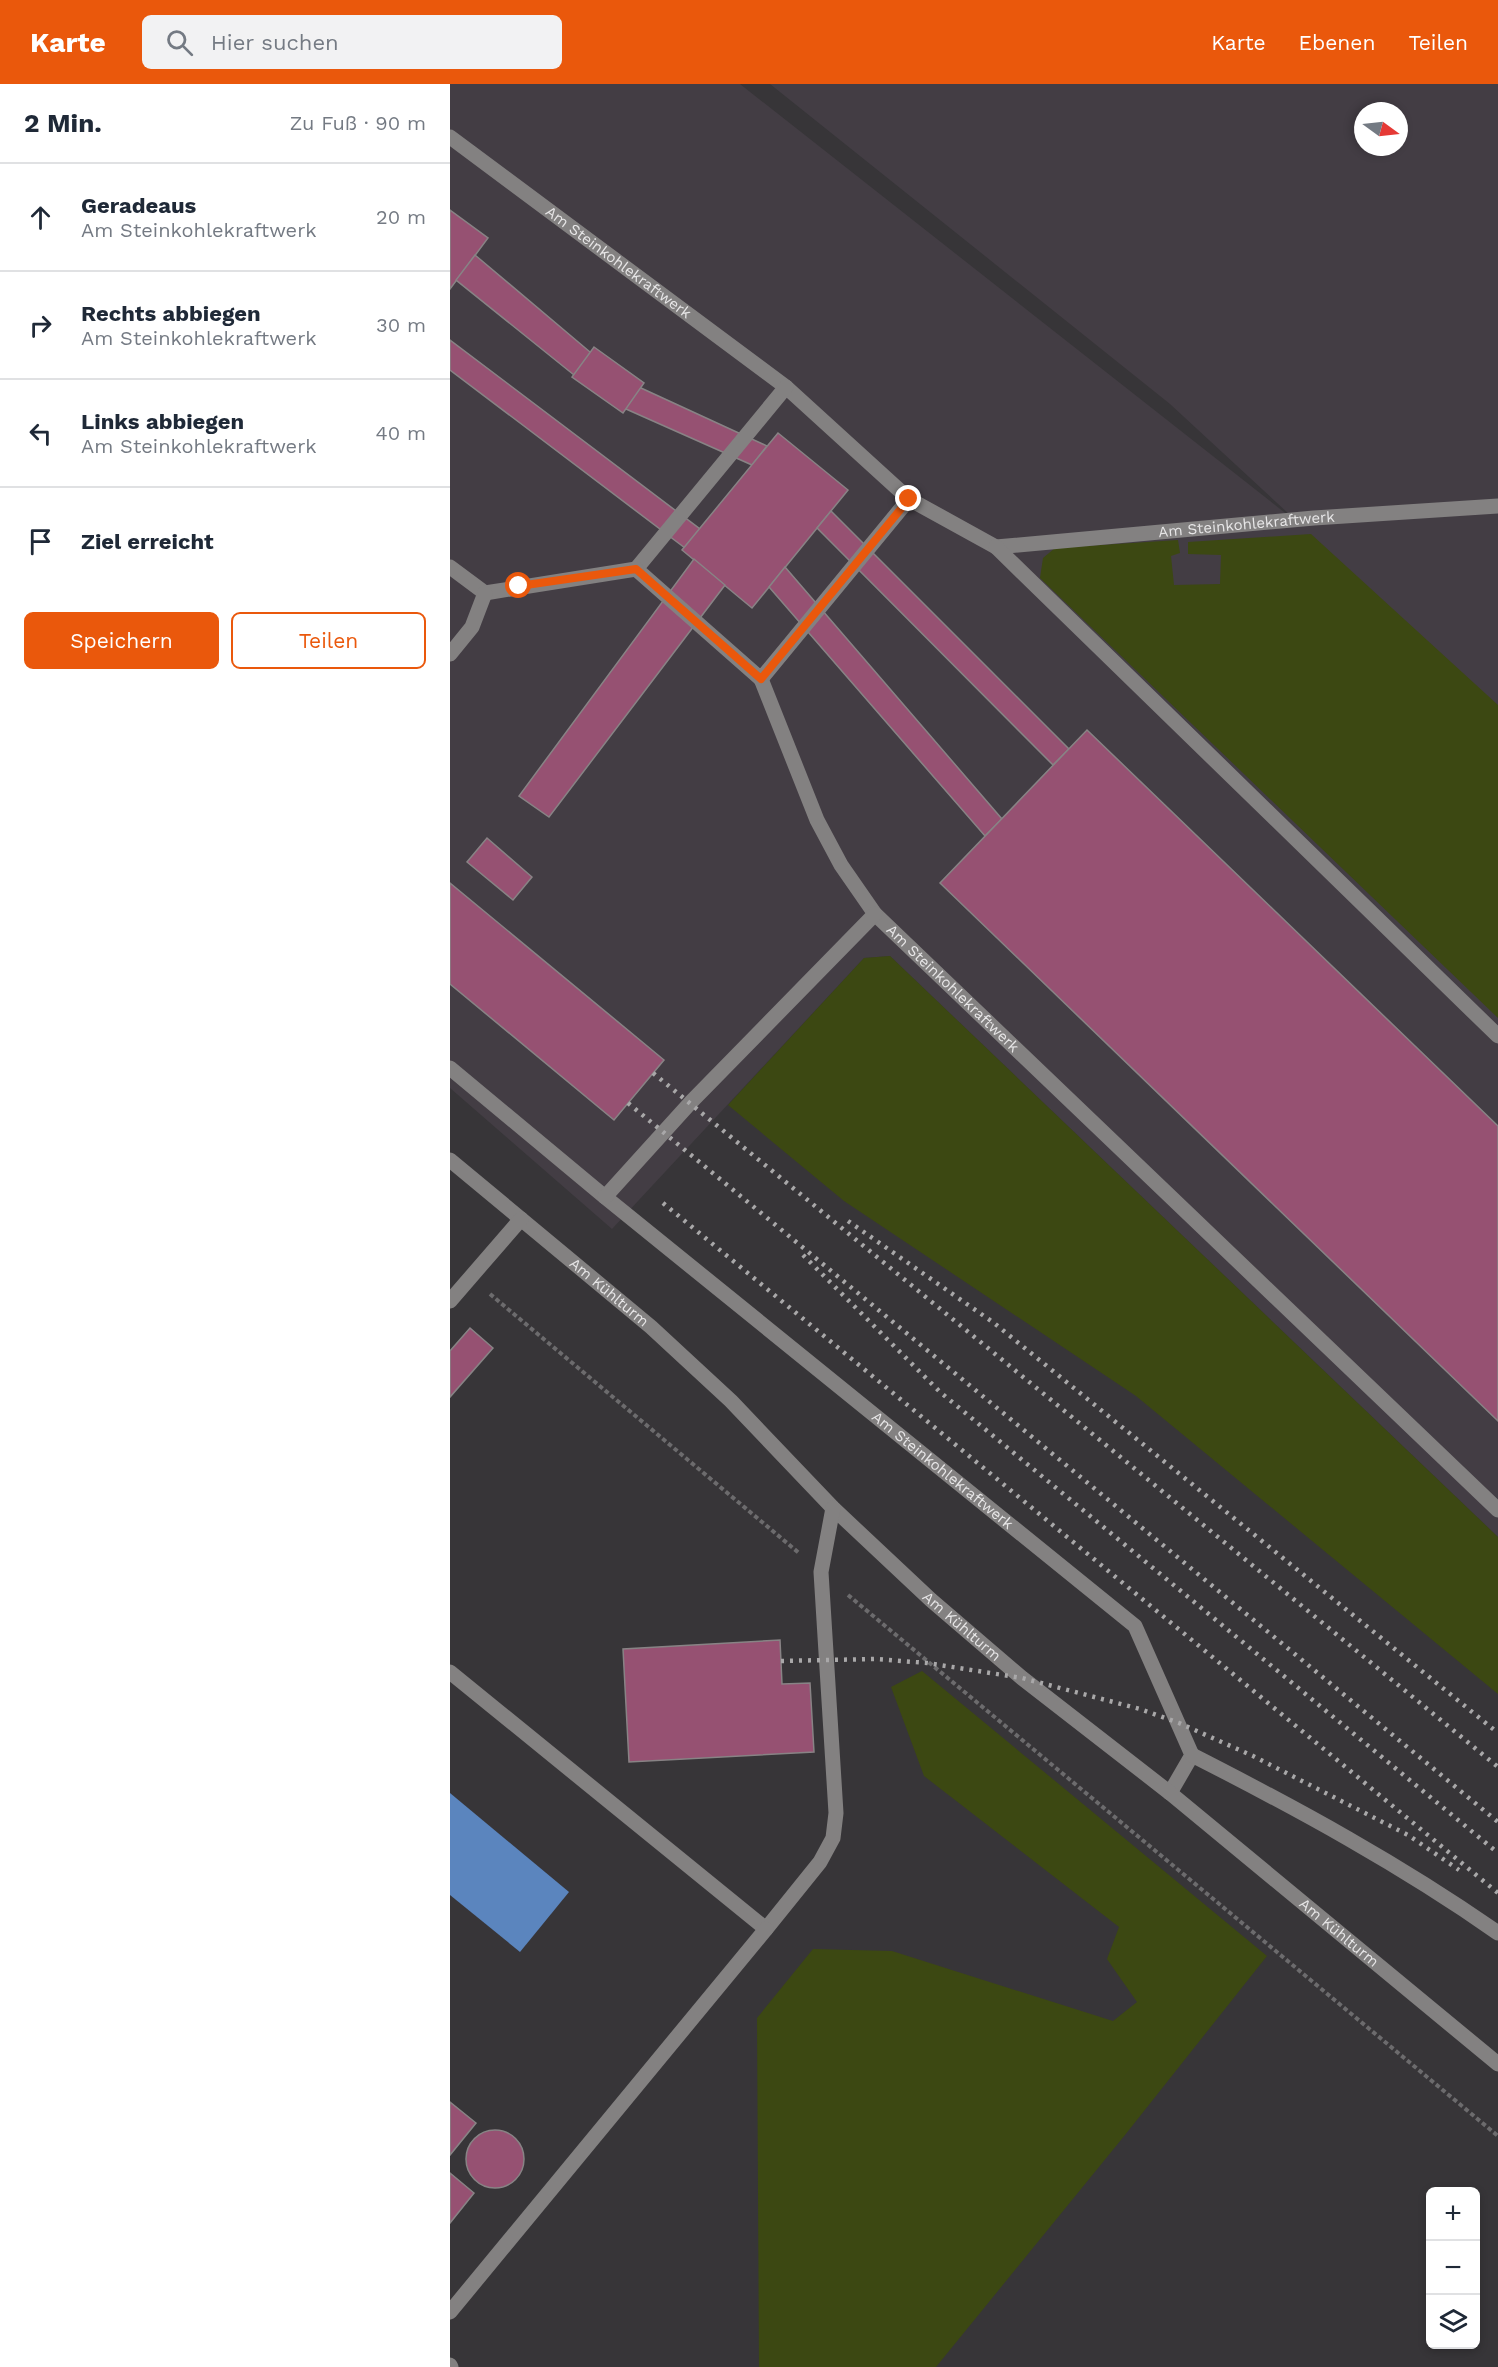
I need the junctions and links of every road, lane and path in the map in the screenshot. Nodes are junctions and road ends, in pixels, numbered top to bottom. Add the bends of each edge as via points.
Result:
1 (450, 137) edge
2 (786, 387) junction
3 (909, 499) junction
4 (1498, 506) edge
5 (996, 547) junction
6 (450, 567) edge
7 (636, 569) junction
8 (485, 593) junction
9 (450, 654) edge
10 (761, 679) junction
11 (875, 914) junction
12 (1498, 1036) edge
13 (450, 1068) edge
14 (450, 1160) edge
15 (605, 1197) junction
16 (521, 1219) junction
17 (470, 1277) junction
18 (450, 1301) edge
19 (834, 1508) junction
20 (1498, 1510) edge
21 (821, 1572) junction
22 (450, 1672) edge
23 (1192, 1755) junction
24 (1170, 1793) junction
25 (766, 1929) junction
26 (1498, 1932) edge
27 (1498, 2064) edge
28 (1498, 2136) edge
29 (450, 2312) edge

1 - 2 street, Am Steinkohlekraftwerk
2 - 3 street, Am Steinkohlekraftwerk
2 - 7 street
3 - 5 street, Am Steinkohlekraftwerk
3 - 10 street
4 - 5 street, Am Steinkohlekraftwerk via 1314,518
5 - 12 street, Am Steinkohlekraftwerk
6 - 8 street
7 - 8 street
7 - 10 street, Am Steinkohlekraftwerk
8 - 9 street via 472,627
10 - 11 street, Am Steinkohlekraftwerk via 817,819 841,865
11 - 15 street, Am Steinkohlekraftwerk via 691,1102
11 - 20 street, Am Steinkohlekraftwerk
13 - 15 street, Am Steinkohlekraftwerk
14 - 16 street, Am Kühlturm
15 - 23 street, Am Steinkohlekraftwerk via 1136,1626
16 - 17 street
16 - 19 street, Am Kühlturm via 651,1327 731,1401
17 - 18 street
17 - 21 path
19 - 21 street
19 - 24 street, Am Kühlturm via 931,1600
21 - 25 street via 836,1813 833,1838 820,1862
21 - 28 path
22 - 25 street
23 - 24 street
23 - 26 street via 1312,1816 1425,1882
24 - 27 street, Am Kühlturm
25 - 29 street

